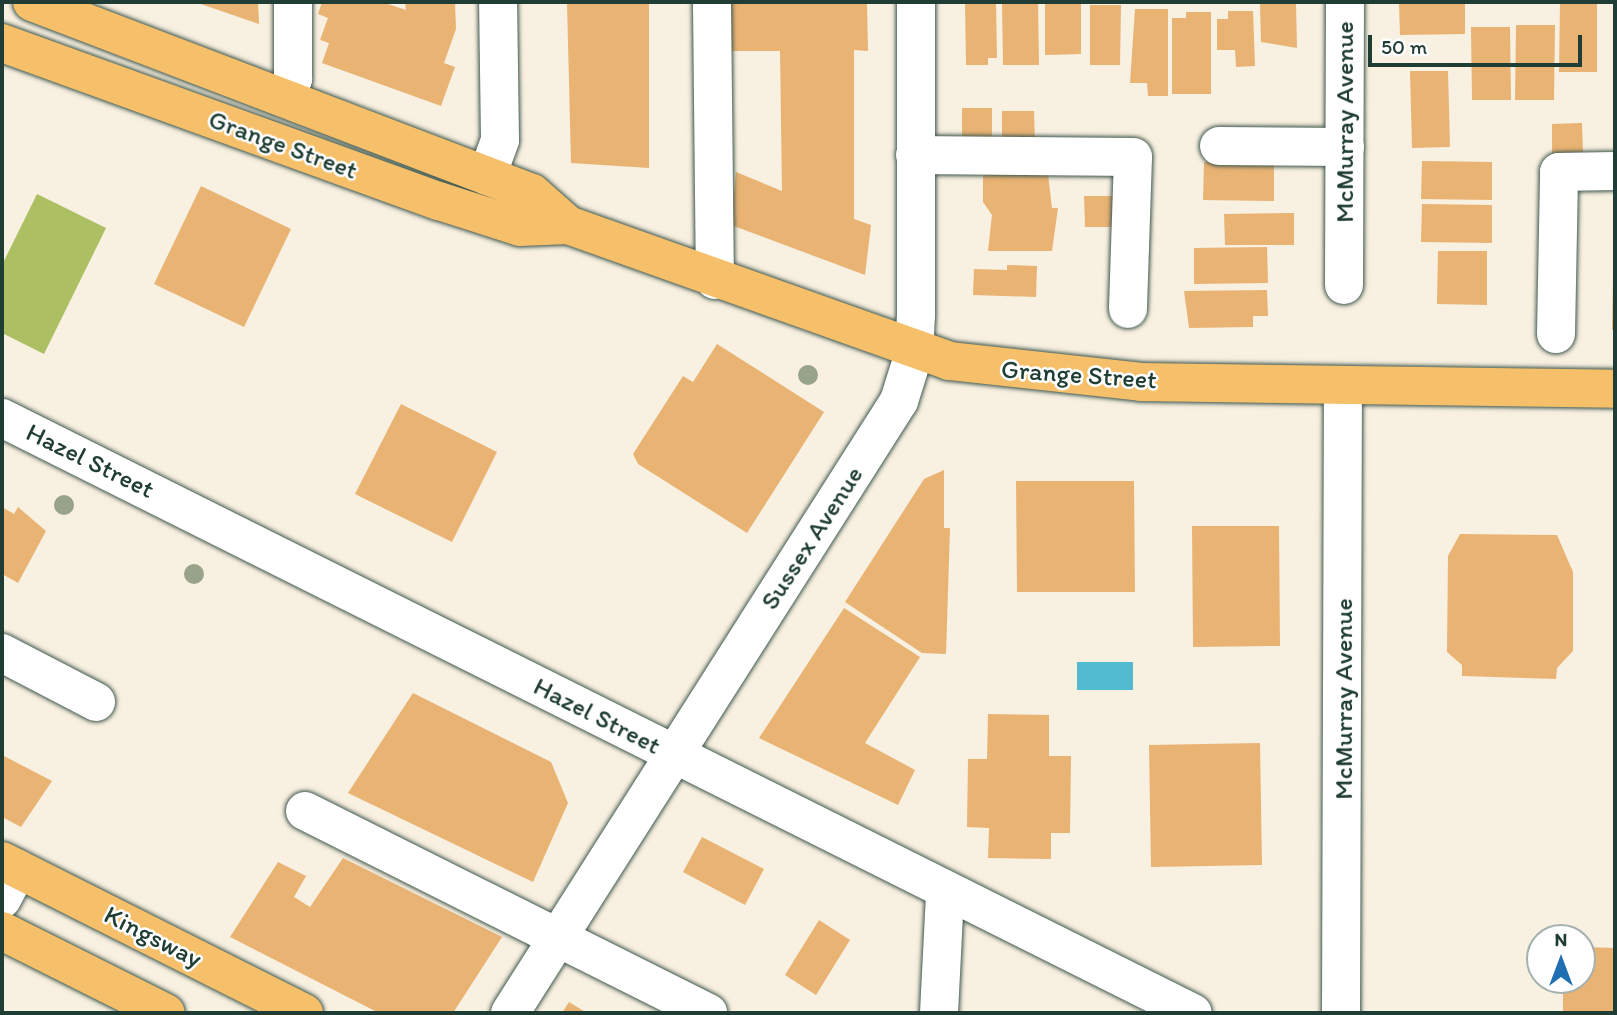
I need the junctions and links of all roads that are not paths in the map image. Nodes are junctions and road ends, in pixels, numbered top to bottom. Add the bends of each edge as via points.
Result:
1 (32, 2) edge
2 (293, 2) edge
3 (498, 2) edge
4 (712, 2) edge
5 (916, 2) edge
6 (1345, 2) edge
7 (86, 11) edge
8 (2, 43) edge
9 (285, 98) junction
10 (1219, 146) dead end
11 (1345, 147) junction
12 (915, 155) junction
13 (1615, 171) edge
14 (487, 176) junction
15 (568, 225) junction
16 (715, 280) junction
17 (1344, 285) dead end
18 (1128, 309) dead end
19 (1556, 334) dead end
20 (914, 353) junction
21 (1343, 385) junction
22 (1615, 389) edge
23 (2, 418) edge
24 (2, 653) edge
25 (96, 702) dead end
26 (673, 754) junction
27 (305, 811) dead end
28 (6, 881) edge
29 (945, 893) junction
30 (2, 931) edge
31 (559, 940) junction
32 (166, 1013) edge
33 (304, 1013) edge
34 (510, 1013) edge
35 (708, 1013) edge
36 (939, 1013) edge
37 (1193, 1013) edge
38 (1341, 1013) edge

1 - 7 main road, Grange Street
2 - 9 street via 293,79
3 - 14 street via 500,140
4 - 16 street
5 - 12 street, Sussex Avenue
6 - 11 street, McMurray Avenue
7 - 9 main road, Grange Street
8 - 15 main road, Grange Street via 439,201 520,227
9 - 14 main road, Grange Street
10 - 11 street
11 - 17 street, McMurray Avenue
12 - 18 street via 1133,157
12 - 20 street, Sussex Avenue
13 - 19 street via 1559,172
14 - 15 main road, Grange Street via 532,193
15 - 16 main road, Grange Street
16 - 20 main road, Grange Street
20 - 21 main road, Grange Street via 1070,378
20 - 26 street, Sussex Avenue via 899,401 874,443
21 - 22 main road, Grange Street
21 - 38 street, McMurray Avenue
23 - 26 street, Hazel Street
24 - 25 street
26 - 29 street, Hazel Street
26 - 31 street, Sussex Avenue
27 - 31 street
28 - 33 main road, Kingsway
29 - 36 street
29 - 37 street, Hazel Street
30 - 32 main road
31 - 34 street, Sussex Avenue
31 - 35 street

